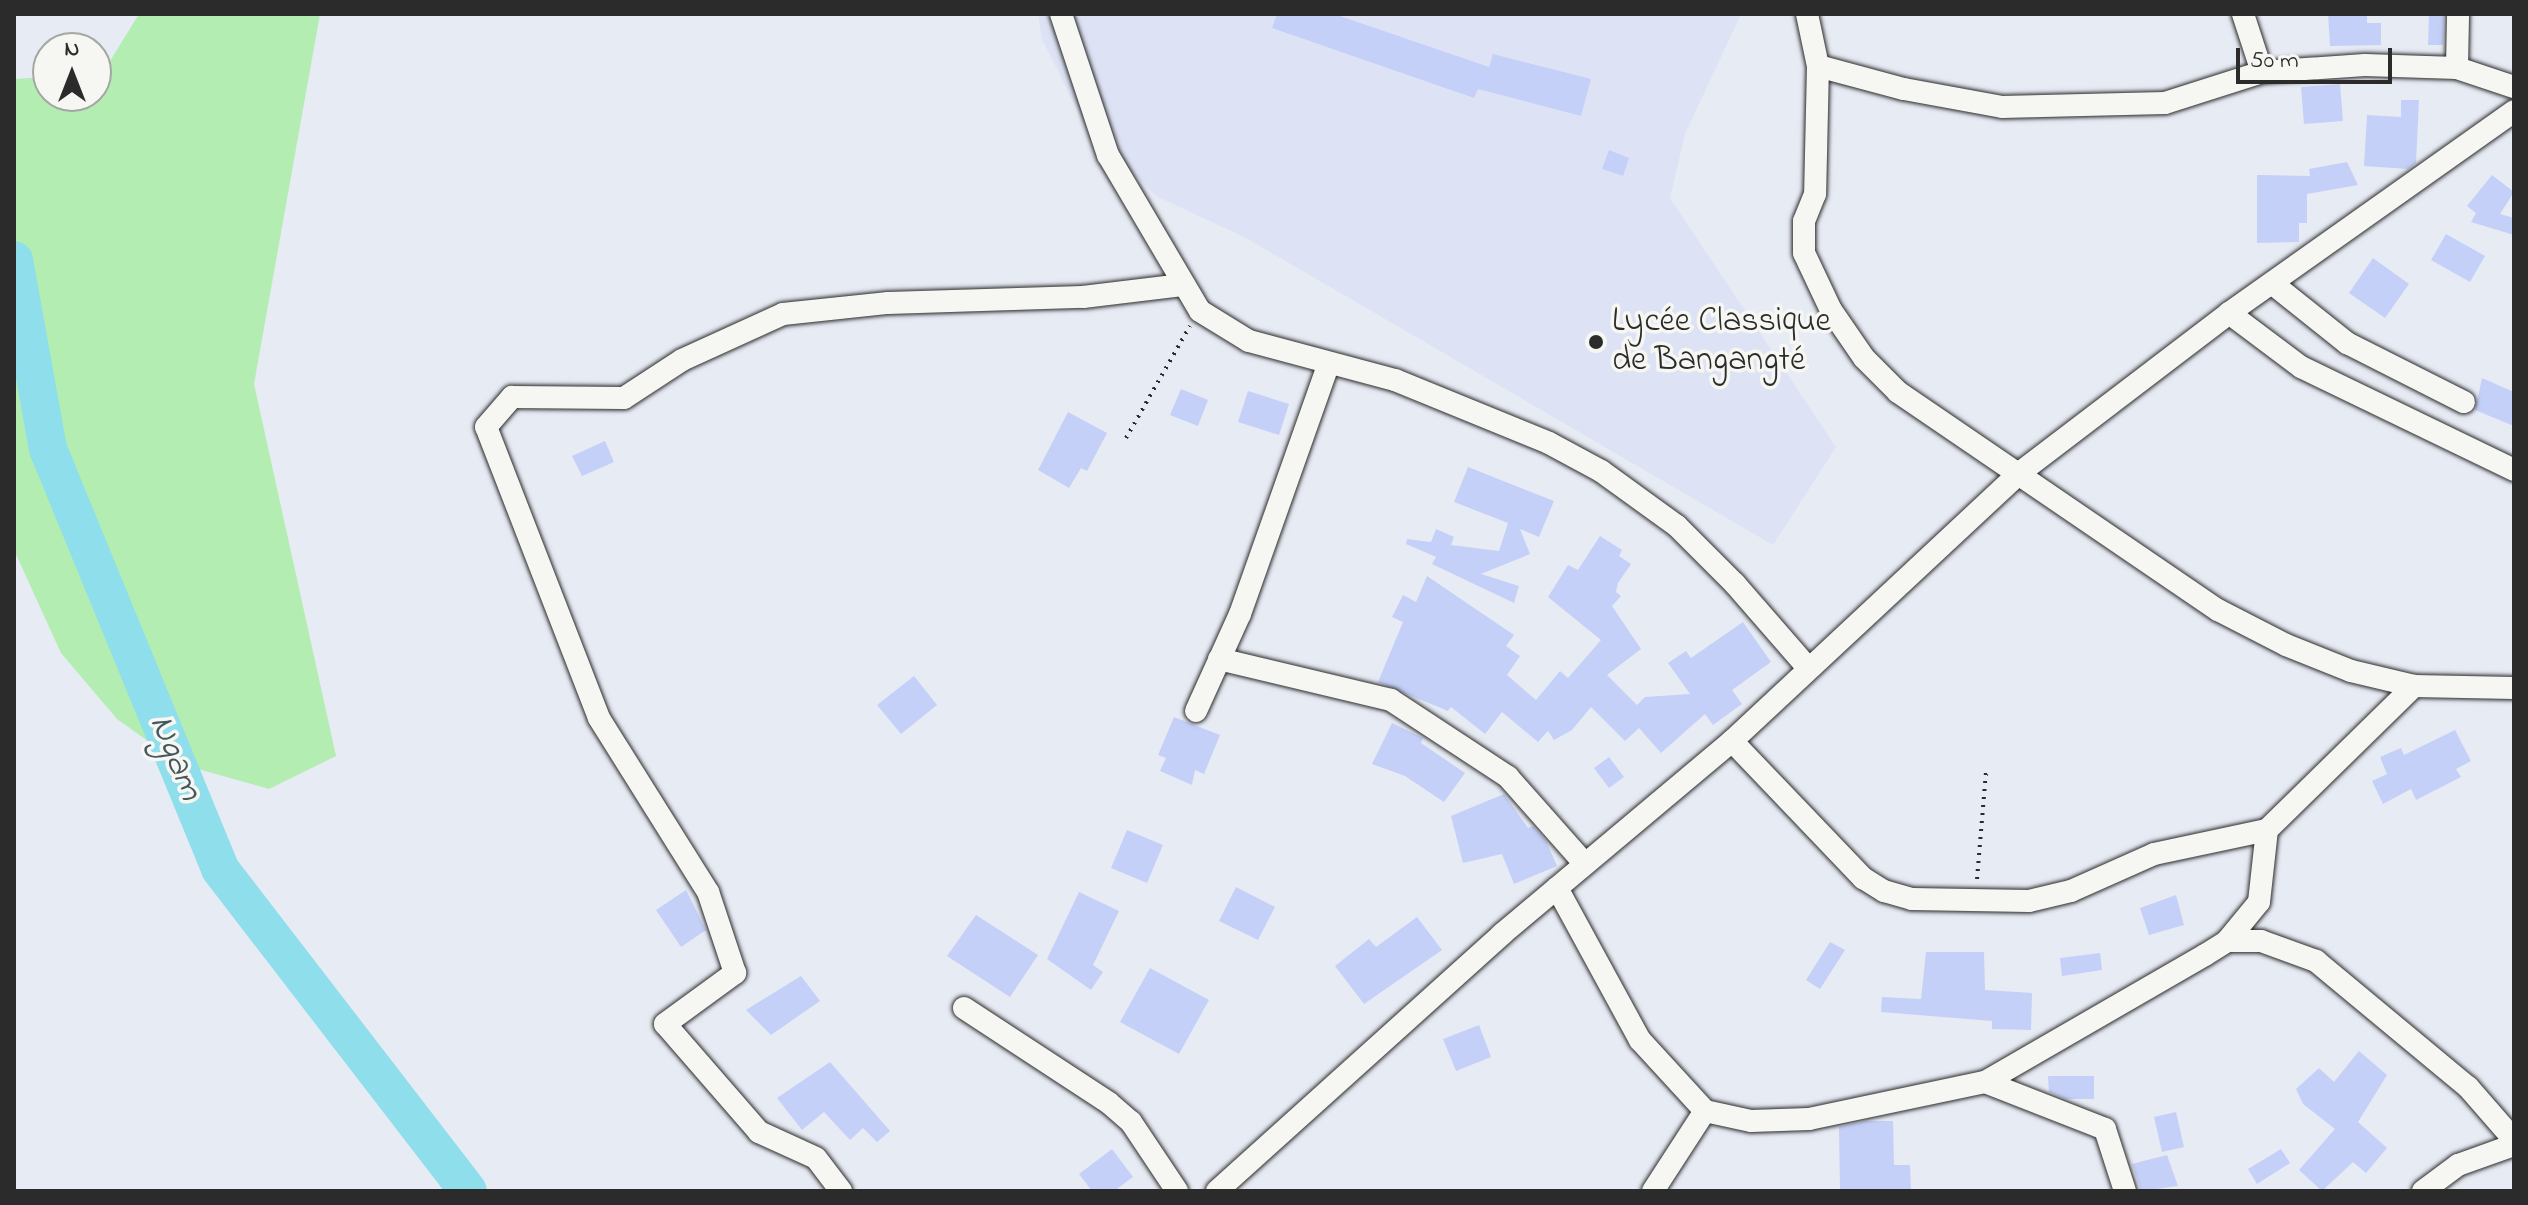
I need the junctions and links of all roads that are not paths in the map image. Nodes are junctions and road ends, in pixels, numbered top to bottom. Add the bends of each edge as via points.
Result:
1 (1061, 14) edge
2 (1807, 14) edge
3 (2243, 14) edge
4 (2458, 14) edge
5 (1818, 66) junction
6 (2457, 68) junction
7 (2262, 72) junction
8 (2514, 87) edge
9 (2514, 111) edge
10 (2273, 284) junction
11 (1182, 285) junction
12 (2229, 313) junction
13 (1329, 363) junction
14 (2464, 402) dead end
15 (2514, 470) edge
16 (2018, 474) junction
17 (1219, 659) junction
18 (1808, 668) junction
19 (2414, 686) junction
20 (2514, 688) edge
21 (1196, 711) dead end
22 (1732, 741) junction
23 (2267, 830) junction
24 (1585, 864) junction
25 (1557, 888) junction
26 (2259, 902) junction
27 (2227, 941) junction
28 (2261, 941) junction
29 (964, 1008) dead end
30 (1985, 1082) junction
31 (1705, 1111) junction
32 (2514, 1142) edge
33 (841, 1191) edge
34 (1177, 1191) edge
35 (1217, 1191) edge
36 (1653, 1191) edge
37 (2125, 1191) edge
38 (2423, 1191) edge

1 - 11 street via 1108,155
2 - 5 street
3 - 7 street
4 - 6 street
5 - 7 street via 2002,107 2165,103
5 - 16 street via 1815,194 1802,238 1831,310 1864,358 1898,392
6 - 7 street via 2365,65
6 - 8 street
9 - 10 street
10 - 12 street
10 - 14 street via 2347,343
11 - 13 street via 1200,311 1249,341
11 - 33 street via 1083,297 888,303 783,314 682,360 624,398 512,397 486,427 599,718 708,892 735,973 665,1024 759,1132 816,1158
12 - 15 street via 2301,367
12 - 16 street
13 - 17 street via 1240,614
13 - 18 street via 1395,380 1601,471 1677,526
16 - 18 street
16 - 19 street via 2218,610 2351,671
17 - 21 street
17 - 24 street via 1391,700 1508,777
18 - 22 street
19 - 20 street
19 - 23 street
22 - 23 street via 1863,878 1912,899 2048,898 2154,854
22 - 24 street
23 - 26 street
24 - 25 street
25 - 31 street via 1640,1040
25 - 35 street
26 - 27 street
26 - 28 street
27 - 28 street
27 - 30 street
28 - 32 street via 2316,961 2468,1087
29 - 34 street via 1109,1103 1131,1122
30 - 31 street via 1809,1119 1751,1121
30 - 37 street via 2105,1129
31 - 36 street
32 - 38 street via 2458,1165

